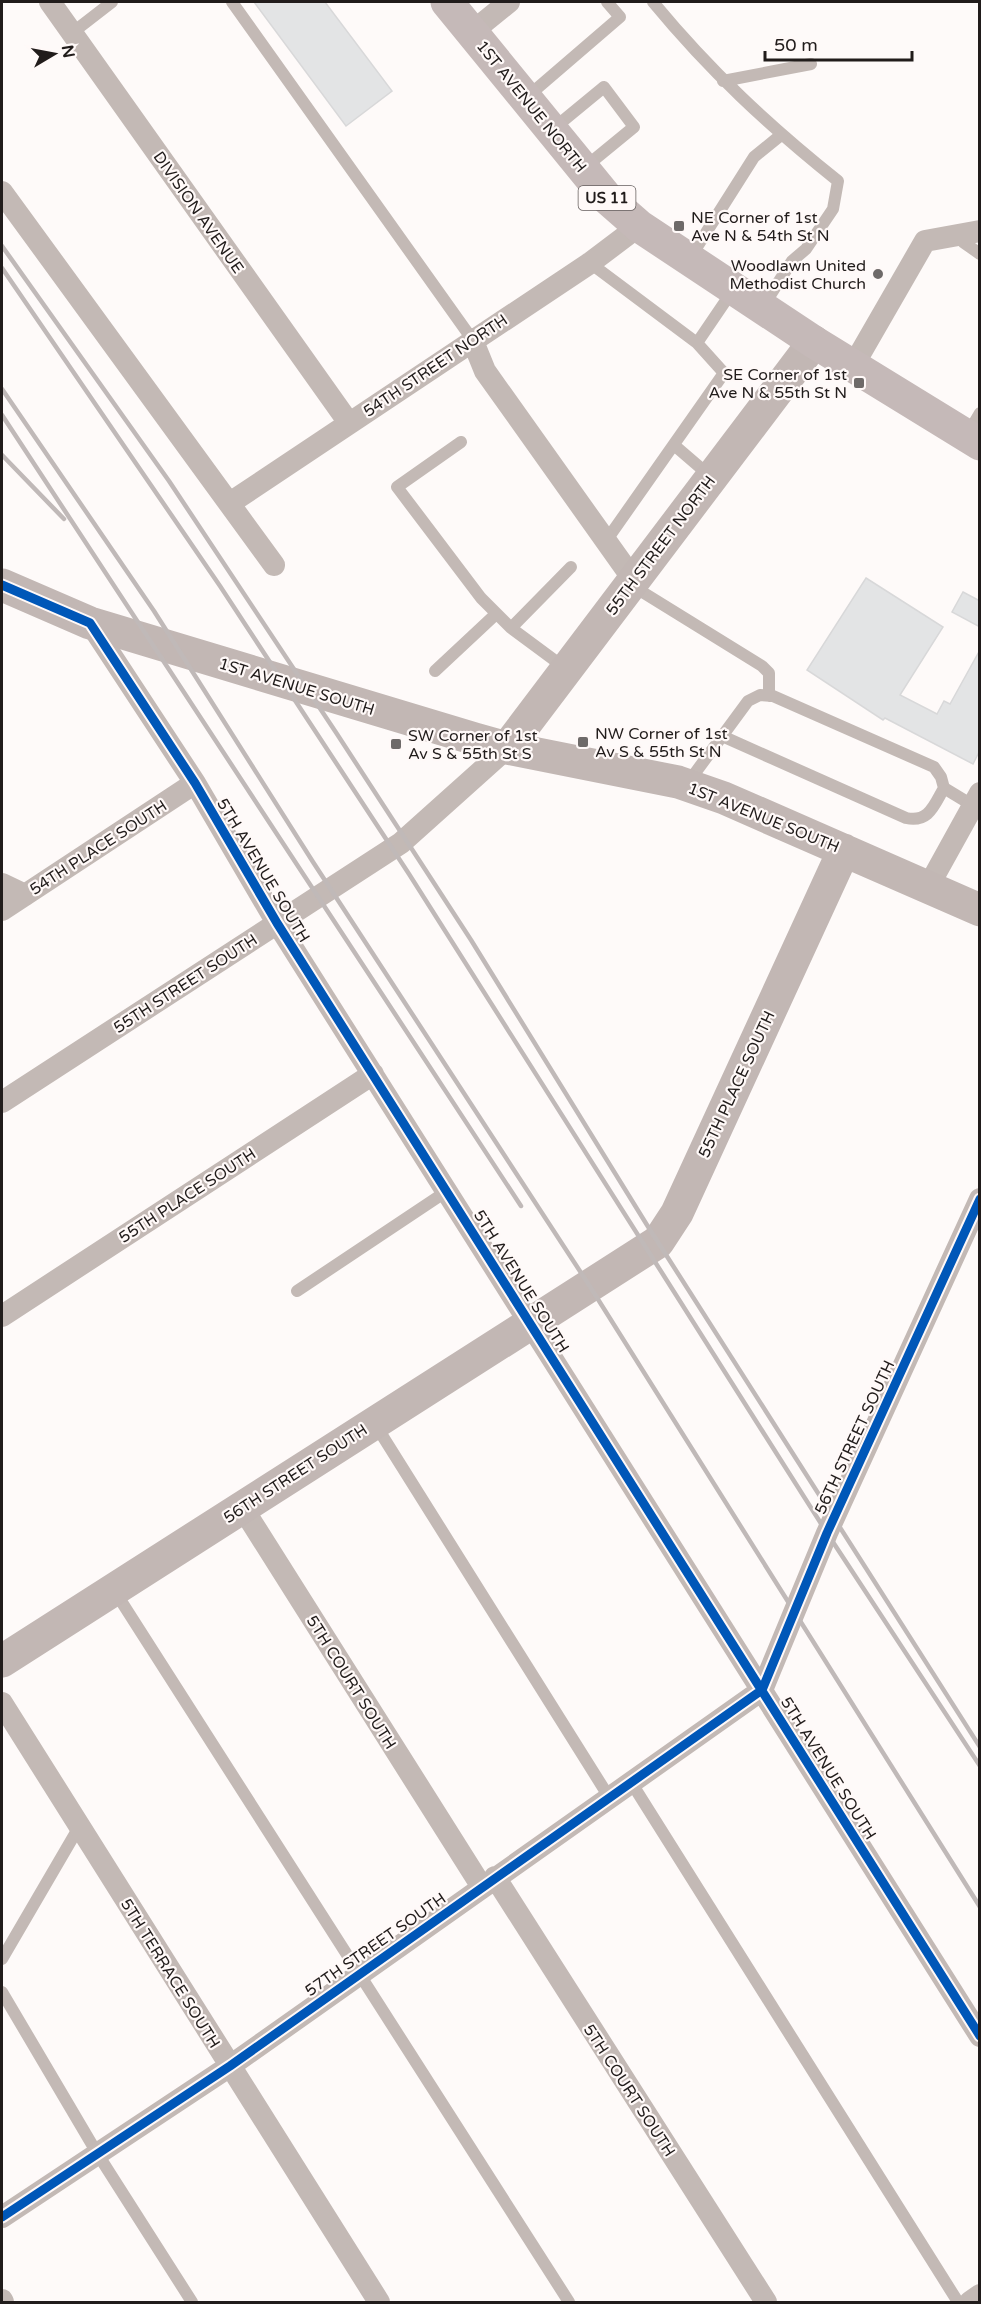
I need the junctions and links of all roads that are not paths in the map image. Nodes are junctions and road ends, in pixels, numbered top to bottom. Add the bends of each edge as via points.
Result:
1 (50, 2) edge
2 (112, 2) edge
3 (232, 2) edge
4 (447, 2) edge
5 (509, 2) edge
6 (607, 2) edge
7 (653, 2) edge
8 (72, 33) junction
9 (472, 33) junction
10 (811, 64) dead end
11 (723, 81) junction
12 (526, 98) junction
13 (552, 130) junction
14 (781, 135) junction
15 (583, 168) junction
16 (2, 192) edge
17 (639, 226) junction
18 (970, 233) edge
19 (980, 254) edge
20 (690, 260) junction
21 (590, 263) junction
22 (734, 289) junction
23 (762, 308) junction
24 (472, 339) junction
25 (697, 342) junction
26 (814, 342) junction
27 (853, 366) junction
28 (349, 423) junction
29 (975, 431) edge
30 (461, 442) dead end
31 (674, 446) junction
32 (711, 477) junction
33 (230, 503) junction
34 (606, 541) junction
35 (274, 565) dead end
36 (571, 567) dead end
37 (631, 582) junction
38 (2, 585) edge
39 (496, 614) junction
40 (90, 623) junction
41 (511, 628) junction
42 (566, 669) junction
43 (435, 671) dead end
44 (769, 696) junction
45 (722, 736) junction
46 (507, 748) junction
47 (195, 783) junction
48 (686, 785) junction
49 (944, 788) junction
50 (976, 799) edge
51 (844, 850) junction
52 (2, 884) edge
53 (928, 887) junction
54 (25, 895) junction
55 (980, 909) edge
56 (2, 910) edge
57 (277, 924) junction
58 (373, 1074) junction
59 (2, 1102) edge
60 (447, 1191) junction
61 (980, 1198) edge
62 (590, 1285) joint
63 (297, 1291) dead end
64 (2, 1316) edge
65 (530, 1322) junction
66 (374, 1422) junction
67 (242, 1507) junction
68 (113, 1589) junction
69 (2, 1661) edge
70 (762, 1690) junction
71 (2, 1703) edge
72 (631, 1782) junction
73 (609, 1797) junction
74 (79, 1827) junction
75 (488, 1882) junction
76 (2, 1959) edge
77 (360, 1974) junction
78 (2, 1992) edge
79 (980, 2036) edge
80 (230, 2066) junction
81 (97, 2153) junction
82 (2, 2217) edge
83 (980, 2295) edge
84 (192, 2302) edge
85 (379, 2302) edge
86 (569, 2302) edge
87 (766, 2302) edge
88 (958, 2302) edge
89 (970, 2302) edge

1 - 8 street, DIVISION AVENUE
2 - 8 lane
3 - 24 lane
4 - 9 main road, 1ST AVENUE NORTH / US 11
5 - 9 street
6 - 12 lane via 620,17
7 - 11 lane
8 - 28 street, DIVISION AVENUE
9 - 12 main road, 1ST AVENUE NORTH / US 11
10 - 11 lane
11 - 14 lane
12 - 13 main road, 1ST AVENUE NORTH / US 11
13 - 15 main road, 1ST AVENUE NORTH / US 11
13 - 15 lane via 604,87 634,127
14 - 20 lane via 754,157
14 - 23 lane via 838,181 833,209 806,249 792,261
15 - 17 main road, 1ST AVENUE NORTH / US 11 via 607,198
16 - 33 street
17 - 20 main road, 1ST AVENUE NORTH / US 11
17 - 21 street, 54TH STREET NORTH
18 - 19 lane via 963,242
18 - 27 street via 925,241
20 - 22 main road, 1ST AVENUE NORTH / US 11
21 - 24 street, 54TH STREET NORTH
21 - 25 lane
22 - 23 main road, 1ST AVENUE NORTH / US 11
22 - 25 lane
23 - 26 main road, 1ST AVENUE NORTH / US 11
24 - 28 street, 54TH STREET NORTH
24 - 34 street via 485,371
25 - 31 lane via 724,373
26 - 27 main road, 1ST AVENUE NORTH / US 11
26 - 32 street, 55TH STREET NORTH
27 - 29 main road, 1ST AVENUE NORTH / US 11
28 - 33 street, 54TH STREET NORTH
30 - 39 lane via 397,487
31 - 32 lane
31 - 34 lane
32 - 37 street, 55TH STREET NORTH
33 - 35 street
34 - 37 street
36 - 41 lane
37 - 42 street, 55TH STREET NORTH
37 - 44 lane via 762,666 769,673
38 - 40 street
39 - 41 lane
39 - 43 lane
40 - 46 street, 1ST AVENUE SOUTH
40 - 47 street, 5TH AVENUE SOUTH
41 - 42 lane
42 - 46 street, 55TH STREET NORTH
44 - 45 lane via 760,695 748,701
44 - 49 lane via 934,767
45 - 48 lane
45 - 49 lane via 906,818 928,816
46 - 48 street, 1ST AVENUE SOUTH
46 - 57 street, 55TH STREET SOUTH via 401,843
47 - 54 street, 54TH PLACE SOUTH
47 - 57 street, 5TH AVENUE SOUTH
48 - 51 street, 1ST AVENUE SOUTH
49 - 50 lane
50 - 53 street
51 - 53 street, 1ST AVENUE SOUTH
51 - 62 street, 55TH PLACE SOUTH via 669,1228 658,1242
52 - 54 street
53 - 55 street, 1ST AVENUE SOUTH
54 - 56 street, 54TH PLACE SOUTH
57 - 58 street, 5TH AVENUE SOUTH
57 - 59 street, 55TH STREET SOUTH
58 - 60 street, 5TH AVENUE SOUTH
58 - 64 street, 55TH PLACE SOUTH
60 - 63 lane
60 - 65 street, 5TH AVENUE SOUTH
61 - 70 street, 56TH STREET SOUTH via 830,1525
62 - 65 street, 56TH STREET SOUTH
65 - 66 street, 56TH STREET SOUTH
65 - 70 street, 5TH AVENUE SOUTH
66 - 67 street, 56TH STREET SOUTH
66 - 73 lane
67 - 68 street, 56TH STREET SOUTH
67 - 75 street, 5TH COURT SOUTH
68 - 69 street, 56TH STREET SOUTH
68 - 77 lane
70 - 72 street, 57TH STREET SOUTH
70 - 79 street, 5TH AVENUE SOUTH
71 - 74 street, 5TH TERRACE SOUTH
72 - 73 street, 57TH STREET SOUTH
72 - 88 lane
73 - 75 street, 57TH STREET SOUTH
74 - 76 lane
74 - 80 street, 5TH TERRACE SOUTH
75 - 77 street, 57TH STREET SOUTH
75 - 87 street, 5TH COURT SOUTH
77 - 80 street, 57TH STREET SOUTH
77 - 86 lane
78 - 81 lane
80 - 81 street, 57TH STREET SOUTH
80 - 85 street, 5TH TERRACE SOUTH
81 - 82 street, 57TH STREET SOUTH
81 - 84 lane
83 - 89 street

